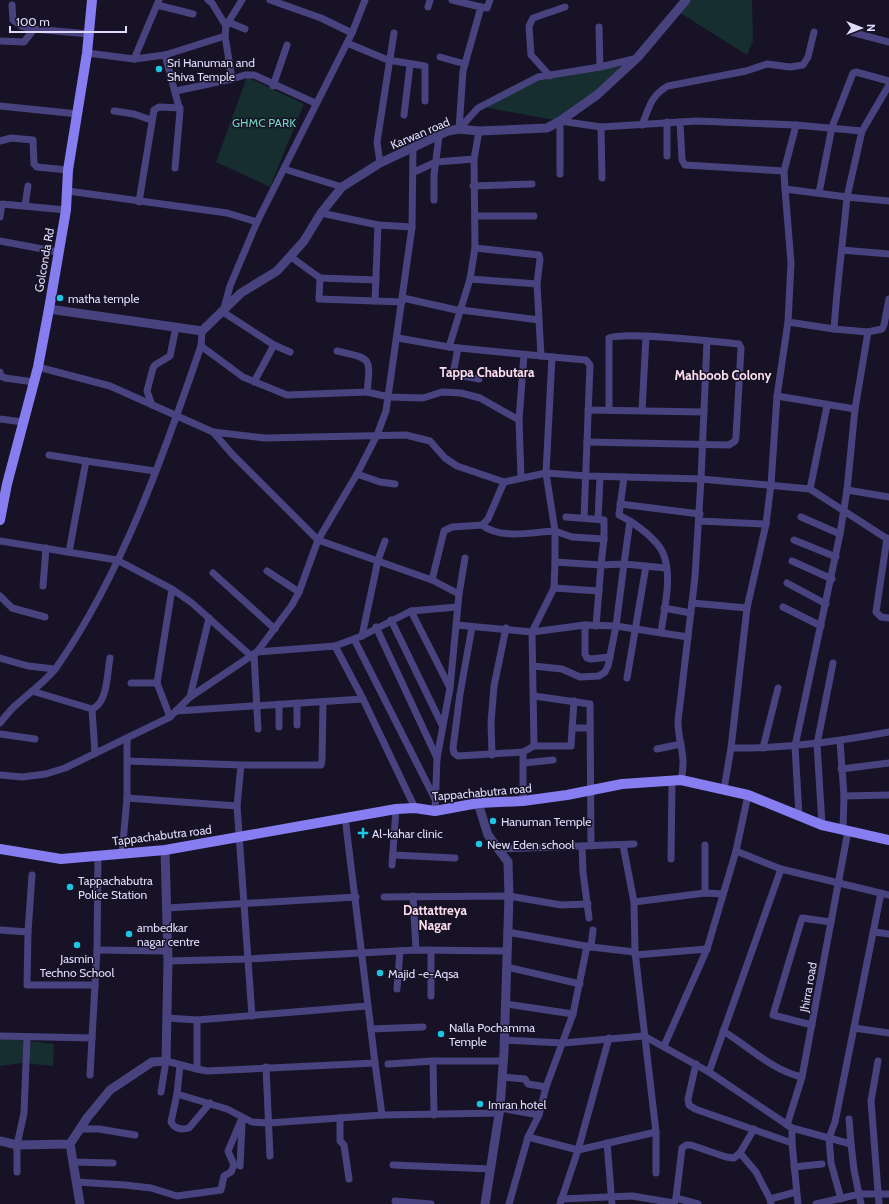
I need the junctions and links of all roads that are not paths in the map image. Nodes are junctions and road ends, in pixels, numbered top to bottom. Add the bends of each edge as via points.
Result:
1 (92, 0) edge
2 (208, 0) edge
3 (242, 0) edge
4 (270, 0) edge
5 (365, 0) edge
6 (452, 0) edge
7 (490, 0) edge
8 (686, 0) edge
9 (158, 3) edge
10 (473, 3) edge
11 (12, 5) dead end
12 (481, 7) junction
13 (564, 7) dead end
14 (193, 14) dead end
15 (227, 24) junction
16 (599, 27) dead end
17 (34, 29) junction
18 (245, 29) dead end
19 (352, 32) junction
20 (814, 32) dead end
21 (851, 32) dead end
22 (394, 33) dead end
23 (88, 34) junction
24 (225, 36) junction
25 (0, 41) edge
26 (347, 42) junction
27 (889, 42) edge
28 (287, 45) dead end
29 (87, 53) junction
30 (165, 54) junction
31 (440, 57) dead end
32 (134, 59) junction
33 (634, 59) junction
34 (388, 60) junction
35 (465, 64) junction
36 (410, 65) junction
37 (600, 67) junction
38 (550, 76) junction
39 (232, 79) junction
40 (889, 81) edge
41 (889, 85) edge
42 (273, 86) junction
43 (176, 91) junction
44 (425, 101) dead end
45 (315, 103) junction
46 (0, 106) edge
47 (180, 108) junction
48 (114, 111) dead end
49 (78, 114) junction
50 (404, 115) dead end
51 (151, 120) junction
52 (560, 121) junction
53 (667, 122) junction
54 (680, 122) junction
55 (642, 125) junction
56 (796, 125) junction
57 (602, 127) junction
58 (832, 127) junction
59 (459, 129) junction
60 (479, 131) junction
61 (862, 131) junction
62 (438, 136) junction
63 (0, 141) edge
64 (413, 147) junction
65 (667, 156) dead end
66 (474, 159) junction
67 (436, 162) junction
68 (380, 163) junction
69 (175, 168) dead end
70 (284, 169) junction
71 (68, 170) junction
72 (784, 171) junction
73 (414, 172) junction
74 (560, 174) dead end
75 (602, 178) dead end
76 (532, 184) dead end
77 (28, 186) dead end
78 (473, 186) junction
79 (342, 187) junction
80 (785, 190) junction
81 (68, 191) junction
82 (819, 193) junction
83 (847, 197) junction
84 (434, 200) dead end
85 (889, 201) edge
86 (139, 202) junction
87 (25, 206) junction
88 (66, 210) junction
89 (321, 213) junction
90 (0, 216) edge
91 (475, 216) junction
92 (534, 216) dead end
93 (257, 222) junction
94 (378, 225) junction
95 (412, 227) junction
96 (0, 241) edge
97 (475, 248) junction
98 (842, 250) junction
99 (58, 252) junction
100 (889, 254) edge
101 (291, 257) junction
102 (320, 278) junction
103 (470, 279) junction
104 (376, 280) junction
105 (537, 284) junction
106 (889, 299) edge
107 (403, 300) junction
108 (375, 301) junction
109 (49, 309) junction
110 (461, 311) junction
111 (223, 312) junction
112 (539, 320) junction
113 (788, 322) junction
114 (176, 327) junction
115 (834, 329) junction
116 (202, 331) junction
117 (868, 332) junction
118 (646, 336) junction
119 (398, 338) junction
120 (707, 341) junction
121 (274, 345) junction
122 (201, 346) junction
123 (449, 347) junction
124 (458, 348) junction
125 (337, 350) dead end
126 (290, 352) dead end
127 (524, 355) junction
128 (541, 356) junction
129 (552, 357) junction
130 (38, 367) junction
131 (0, 372) edge
132 (479, 379) dead end
133 (34, 382) junction
134 (254, 382) junction
135 (367, 392) junction
136 (777, 396) junction
137 (389, 398) junction
138 (152, 405) junction
139 (828, 406) junction
140 (854, 409) junction
141 (588, 410) junction
142 (609, 410) junction
143 (642, 410) junction
144 (704, 412) junction
145 (177, 415) junction
146 (0, 419) edge
147 (519, 420) junction
148 (23, 422) junction
149 (213, 432) junction
150 (377, 435) junction
151 (587, 442) junction
152 (702, 443) junction
153 (49, 455) dead end
154 (86, 461) junction
155 (156, 471) junction
156 (546, 473) junction
157 (357, 474) junction
158 (587, 476) junction
159 (600, 477) junction
160 (624, 477) junction
161 (521, 478) junction
162 (701, 479) junction
163 (504, 482) junction
164 (3, 483) edge
165 (395, 484) dead end
166 (771, 484) junction
167 (810, 489) junction
168 (847, 490) junction
169 (889, 497) edge
170 (620, 504) junction
171 (843, 509) junction
172 (566, 517) dead end
173 (700, 517) junction
174 (801, 517) dead end
175 (584, 518) junction
176 (0, 520) edge
177 (598, 520) junction
178 (630, 521) junction
179 (766, 524) junction
180 (482, 525) junction
181 (555, 531) junction
182 (840, 534) junction
183 (604, 539) junction
184 (888, 539) edge
185 (318, 540) junction
186 (794, 540) dead end
187 (0, 541) edge
188 (385, 541) dead end
189 (46, 548) junction
190 (69, 552) junction
191 (836, 557) junction
192 (465, 558) dead end
193 (117, 560) junction
194 (378, 560) junction
195 (792, 561) dead end
196 (555, 562) junction
197 (624, 564) junction
198 (601, 565) junction
199 (646, 566) junction
200 (666, 568) junction
201 (267, 571) dead end
202 (213, 573) dead end
203 (832, 579) junction
204 (432, 580) junction
205 (787, 583) dead end
206 (43, 586) dead end
207 (554, 588) junction
208 (172, 589) junction
209 (598, 591) junction
210 (299, 592) junction
211 (459, 594) junction
212 (0, 596) edge
213 (692, 603) junction
214 (826, 604) junction
215 (783, 607) dead end
216 (457, 608) junction
217 (664, 608) junction
218 (747, 608) junction
219 (411, 611) junction
220 (691, 613) junction
221 (45, 617) dead end
222 (209, 618) junction
223 (889, 618) edge
224 (391, 620) junction
225 (457, 625) junction
226 (585, 625) junction
227 (596, 626) junction
228 (616, 626) junction
229 (821, 626) junction
230 (376, 627) junction
231 (472, 627) junction
232 (506, 628) junction
233 (274, 629) junction
234 (636, 629) junction
235 (532, 632) junction
236 (661, 633) junction
237 (362, 636) junction
238 (688, 637) junction
239 (354, 639) junction
240 (335, 646) junction
241 (254, 654) junction
242 (610, 657) junction
243 (0, 658) edge
244 (110, 658) dead end
245 (832, 663) dead end
246 (533, 666) junction
247 (55, 669) junction
248 (628, 678) dead end
249 (131, 684) dead end
250 (157, 684) junction
251 (450, 688) junction
252 (778, 688) dead end
253 (32, 691) junction
254 (534, 696) junction
255 (190, 697) junction
256 (363, 699) junction
257 (574, 701) junction
258 (323, 702) junction
259 (297, 703) junction
260 (279, 704) junction
261 (256, 705) junction
262 (92, 709) junction
263 (176, 710) junction
264 (170, 717) junction
265 (0, 723) edge
266 (297, 725) dead end
267 (442, 726) junction
268 (279, 727) dead end
269 (572, 728) junction
270 (590, 728) junction
271 (258, 729) dead end
272 (0, 734) edge
273 (889, 734) edge
274 (127, 739) junction
275 (35, 740) dead end
276 (840, 741) junction
277 (681, 744) junction
278 (817, 744) junction
279 (534, 746) junction
280 (795, 746) junction
281 (732, 748) junction
282 (763, 748) junction
283 (657, 749) dead end
284 (523, 752) junction
285 (95, 753) junction
286 (492, 754) junction
287 (437, 758) junction
288 (553, 760) dead end
289 (128, 761) junction
290 (524, 763) junction
291 (889, 763) edge
292 (241, 765) junction
293 (841, 769) junction
294 (0, 775) edge
295 (677, 780) junction
296 (724, 789) junction
297 (591, 791) junction
298 (748, 795) junction
299 (889, 795) edge
300 (844, 796) junction
301 (127, 798) junction
302 (435, 799) junction
303 (523, 801) junction
304 (478, 803) junction
305 (238, 806) junction
306 (415, 808) junction
307 (396, 809) junction
308 (435, 811) junction
309 (799, 816) junction
310 (345, 817) junction
311 (822, 826) junction
312 (845, 831) junction
313 (240, 838) junction
314 (889, 840) edge
315 (634, 844) dead end
316 (623, 845) junction
317 (706, 845) dead end
318 (582, 846) junction
319 (591, 846) junction
320 (0, 849) edge
321 (499, 849) junction
322 (165, 850) junction
323 (736, 851) junction
324 (122, 853) junction
325 (393, 855) junction
326 (98, 856) junction
327 (455, 858) dead end
328 (671, 859) dead end
329 (392, 864) dead end
330 (781, 869) junction
331 (32, 874) dead end
332 (837, 882) junction
333 (705, 893) junction
334 (881, 893) junction
335 (723, 894) junction
336 (889, 894) edge
337 (412, 896) junction
338 (509, 896) junction
339 (356, 897) junction
340 (384, 897) dead end
341 (634, 902) junction
342 (588, 904) junction
343 (244, 905) junction
344 (167, 908) junction
345 (589, 918) dead end
346 (831, 922) junction
347 (0, 930) edge
348 (593, 930) dead end
349 (28, 932) junction
350 (507, 932) junction
351 (874, 932) junction
352 (889, 934) edge
353 (589, 947) junction
354 (707, 949) junction
355 (97, 950) junction
356 (416, 950) junction
357 (431, 950) junction
358 (400, 951) junction
359 (507, 951) junction
360 (361, 953) junction
361 (636, 953) junction
362 (168, 956) junction
363 (247, 959) junction
364 (507, 967) junction
365 (580, 984) junction
366 (95, 985) junction
367 (397, 990) dead end
368 (431, 996) dead end
369 (506, 1004) junction
370 (368, 1006) junction
371 (573, 1014) junction
372 (252, 1016) junction
373 (166, 1018) junction
374 (197, 1020) junction
375 (812, 1025) junction
376 (423, 1027) dead end
377 (854, 1028) junction
378 (371, 1029) junction
379 (723, 1031) junction
380 (889, 1033) edge
381 (0, 1036) edge
382 (644, 1036) junction
383 (27, 1038) junction
384 (92, 1038) junction
385 (609, 1038) junction
386 (504, 1040) junction
387 (563, 1043) junction
388 (664, 1046) junction
389 (166, 1061) junction
390 (433, 1061) junction
391 (503, 1061) junction
392 (878, 1061) dead end
393 (375, 1063) junction
394 (388, 1064) dead end
395 (696, 1064) junction
396 (180, 1065) junction
397 (266, 1068) junction
398 (197, 1070) junction
399 (709, 1072) junction
400 (90, 1075) dead end
401 (502, 1077) junction
402 (802, 1077) junction
403 (546, 1087) junction
404 (161, 1092) dead end
405 (177, 1094) junction
406 (210, 1103) junction
407 (499, 1110) junction
408 (382, 1115) junction
409 (434, 1115) junction
410 (538, 1115) junction
411 (242, 1118) junction
412 (340, 1118) junction
413 (849, 1119) dead end
414 (268, 1123) junction
415 (790, 1126) junction
416 (80, 1129) junction
417 (754, 1129) junction
418 (656, 1132) junction
419 (135, 1135) dead end
420 (528, 1137) junction
421 (829, 1138) junction
422 (0, 1142) edge
423 (607, 1143) junction
424 (792, 1143) junction
425 (70, 1144) junction
426 (851, 1144) junction
427 (18, 1145) junction
428 (578, 1150) junction
429 (740, 1152) junction
430 (270, 1156) dead end
431 (73, 1162) junction
432 (113, 1163) dead end
433 (822, 1164) dead end
434 (393, 1165) dead end
435 (240, 1166) dead end
436 (794, 1167) junction
437 (491, 1169) junction
438 (17, 1172) dead end
439 (656, 1173) dead end
440 (349, 1179) dead end
441 (78, 1182) junction
442 (796, 1192) junction
443 (860, 1194) junction
444 (879, 1194) junction
445 (889, 1194) edge
446 (612, 1196) junction
447 (841, 1199) junction
448 (395, 1201) dead end
449 (770, 1201) edge
450 (561, 1202) edge
451 (675, 1202) edge
452 (80, 1204) edge
453 (431, 1204) edge
454 (485, 1204) edge
455 (509, 1204) edge
456 (612, 1204) edge
457 (698, 1204) edge
458 (798, 1204) edge
459 (816, 1204) edge
460 (861, 1204) edge
461 (880, 1204) edge

1 - 23 main road, Golconda Rd
2 - 15 street
3 - 15 street
4 - 19 street
5 - 19 street
6 - 10 street
7 - 12 street via 486,8
8 - 33 street, Karwan road
9 - 14 street
9 - 32 street
10 - 12 street
11 - 17 street via 13,20 21,26
12 - 35 street
13 - 38 street via 533,18 529,26 531,55
15 - 18 street
15 - 24 street
16 - 37 street
17 - 23 street
17 - 25 street via 24,42
19 - 26 street
20 - 55 street via 808,57 803,65 790,67 767,64 746,71 668,86 658,91 652,99
21 - 27 street
22 - 34 street
23 - 29 main road, Golconda Rd
24 - 30 street
24 - 39 street
26 - 34 street
26 - 45 street
28 - 42 street
29 - 32 street
29 - 49 main road, Golconda Rd
30 - 32 street
30 - 43 street
31 - 35 street
33 - 37 street
33 - 52 street, Karwan road via 597,95
34 - 36 street
34 - 68 street via 377,142
35 - 59 street
36 - 44 street via 425,67
36 - 50 street
37 - 38 street
38 - 59 street via 538,78 478,108
39 - 42 street via 249,74
39 - 43 street
40 - 58 street via 853,73
41 - 61 street
42 - 45 street
43 - 47 street
45 - 70 street
46 - 49 street
47 - 51 street via 157,108
47 - 69 street
48 - 51 street
49 - 71 main road, Golconda Rd
51 - 86 street
52 - 57 street
52 - 60 street, Karwan road via 547,128
52 - 74 street
53 - 54 street
53 - 55 street
53 - 65 street
54 - 56 street
54 - 72 street via 682,160 685,165
55 - 57 street
56 - 58 street
56 - 72 street
57 - 75 street
58 - 61 street
58 - 82 street
59 - 60 street, Karwan road
59 - 62 street, Karwan road
60 - 66 street
61 - 83 street
62 - 64 street, Karwan road
62 - 67 street
63 - 71 street via 10,138 33,140 34,164 37,167
64 - 68 street, Karwan road
64 - 73 street
66 - 67 street
66 - 78 street
67 - 73 street
67 - 84 street
68 - 79 street, Karwan road
70 - 79 street
70 - 93 street
71 - 81 main road, Golconda Rd
72 - 80 street
73 - 95 street
76 - 78 street
77 - 87 street
78 - 91 street
79 - 89 street, Karwan road
80 - 82 street
80 - 113 street via 791,263
81 - 86 street
81 - 88 main road, Golconda Rd
82 - 83 street
83 - 85 street
83 - 98 street
86 - 93 street via 227,213
87 - 88 street
87 - 90 street via 2,204
88 - 99 main road, Golconda Rd
89 - 94 street
89 - 101 street, Karwan road
91 - 92 street
91 - 97 street
93 - 111 street via 230,286
94 - 95 street
94 - 104 street
95 - 107 street
96 - 99 street
97 - 103 street
97 - 105 street via 539,256
98 - 100 street
98 - 115 street via 837,274
99 - 109 main road, Golconda Rd
101 - 102 street
101 - 111 street, Karwan road via 277,271 241,293
102 - 104 street
102 - 108 street via 319,299
103 - 105 street
103 - 110 street
104 - 108 street
105 - 112 street
106 - 117 street via 882,329
107 - 108 street
107 - 110 street
107 - 119 street
109 - 114 street
109 - 130 main road, Golconda Rd
110 - 112 street
110 - 123 street
111 - 116 street, Karwan road
111 - 121 street
112 - 128 street
113 - 115 street
113 - 136 street
114 - 116 street
114 - 138 street via 170,356 155,365 150,376 147,391
115 - 117 street
116 - 122 street
117 - 140 street
118 - 120 street
118 - 142 street via 610,338
118 - 143 street
119 - 123 street
119 - 137 street
120 - 144 street
120 - 152 street via 739,344 741,348 735,442 729,445
121 - 126 street
121 - 134 street
122 - 134 street via 227,367
122 - 145 street
123 - 124 street
124 - 127 street
124 - 132 street via 453,374
125 - 135 street via 364,357 368,362 370,368
127 - 128 street
127 - 147 street
128 - 129 street
129 - 141 street via 589,362
129 - 156 street
130 - 133 main road, Golconda Rd
130 - 138 street via 110,386
131 - 133 street via 5,378
133 - 148 main road, Golconda Rd
134 - 135 street via 287,395
135 - 137 street
136 - 139 street
136 - 166 street
137 - 147 street via 423,398 442,392 461,393 480,398
137 - 150 street
138 - 145 street
139 - 140 street
139 - 167 street
140 - 168 street
141 - 142 street
141 - 151 street
142 - 143 street
143 - 144 street
144 - 152 street
145 - 149 street
145 - 155 street
146 - 148 street
147 - 161 street
148 - 164 main road, Golconda Rd
149 - 150 street via 265,438
149 - 185 street
150 - 157 street
150 - 163 street via 406,435 430,441 445,458 457,466
151 - 152 street
151 - 158 street
152 - 162 street
153 - 154 street
154 - 155 street
154 - 190 street
155 - 193 street
156 - 158 street
156 - 161 street
156 - 181 street
157 - 165 street
157 - 185 street
158 - 159 street
158 - 175 street
159 - 160 street
159 - 177 street
160 - 162 street
160 - 170 street
161 - 163 street
162 - 166 street
162 - 173 street
163 - 180 street via 488,519
164 - 176 main road, Golconda Rd
166 - 167 street
166 - 179 street
167 - 171 street
168 - 169 street
168 - 171 street
170 - 173 street
170 - 178 street via 619,515
171 - 182 street
171 - 184 street
172 - 175 street
173 - 179 street
173 - 213 street
174 - 182 street
175 - 177 street
177 - 183 street via 605,521
178 - 197 street
178 - 200 street via 645,531 662,551
179 - 218 street
180 - 181 street via 499,534
180 - 204 street via 452,527 444,531
181 - 183 street via 572,537
181 - 196 street
182 - 191 street
183 - 198 street
184 - 223 street via 876,612 880,617
185 - 194 street
185 - 210 street
186 - 191 street
187 - 189 street
188 - 194 street
189 - 190 street
189 - 206 street
190 - 193 street
191 - 203 street
192 - 211 street
193 - 208 street
193 - 247 street via 88,616
194 - 204 street
194 - 237 street
195 - 203 street
196 - 198 street
196 - 207 street
197 - 198 street
197 - 199 street
197 - 228 street
198 - 209 street
199 - 200 street
199 - 234 street
200 - 217 street
201 - 210 street
202 - 233 street
203 - 214 street
204 - 211 street
205 - 214 street
207 - 209 street
207 - 235 street
208 - 222 street via 192,602
208 - 250 street
209 - 227 street
210 - 233 street
211 - 216 street
212 - 221 street via 12,608
213 - 218 street
213 - 220 street
214 - 229 street
215 - 229 street
216 - 219 street
216 - 225 street
217 - 220 street
217 - 236 street
218 - 281 street
219 - 224 street
219 - 251 street
220 - 238 street
222 - 241 street
222 - 255 street
224 - 230 street
224 - 267 street
225 - 231 street
225 - 251 street
226 - 227 street
226 - 235 street
226 - 242 street via 587,658 591,660
227 - 228 street
228 - 234 street
228 - 242 street
229 - 280 street
230 - 237 street
230 - 287 street
231 - 232 street
231 - 286 street via 453,748 458,756
232 - 235 street
232 - 286 street via 494,686
233 - 241 street
234 - 236 street
234 - 248 street
235 - 246 street
236 - 238 street
237 - 239 street
238 - 277 street via 678,721
239 - 240 street
239 - 302 street
240 - 241 street
240 - 256 street
241 - 255 street
241 - 261 street
242 - 246 street via 605,672 598,676 580,676 562,669
243 - 247 street via 28,666
244 - 262 street via 103,700 98,707
245 - 278 street
246 - 254 street
247 - 253 street
249 - 250 street
250 - 264 street
251 - 267 street
252 - 282 street
253 - 262 street
253 - 265 street via 14,706
254 - 257 street
254 - 279 street
255 - 263 street
256 - 258 street
256 - 306 street
257 - 269 street
257 - 270 street via 590,704
258 - 259 street
258 - 292 street via 321,765
259 - 260 street
259 - 266 street
260 - 261 street
260 - 268 street
261 - 263 street
261 - 271 street
262 - 285 street
263 - 264 street
264 - 274 street
267 - 287 street
269 - 270 street
269 - 279 street via 571,746
270 - 297 street
272 - 275 street
273 - 276 street
274 - 285 street
274 - 289 street
276 - 278 street
276 - 293 street, Jhirra road
277 - 283 street
277 - 295 street via 684,757
278 - 280 street
278 - 311 street
279 - 284 street
280 - 282 street
280 - 309 street
281 - 282 street
281 - 296 street
284 - 286 street
284 - 290 street
285 - 294 street via 46,774 22,777
287 - 302 street
288 - 290 street
289 - 292 street
289 - 301 street
290 - 303 street
291 - 293 street
292 - 305 street
293 - 300 street, Jhirra road
295 - 296 main road, Tappachabutra road
295 - 297 main road, Tappachabutra road via 622,784
295 - 328 street
296 - 298 main road, Tappachabutra road
297 - 303 main road, Tappachabutra road
297 - 319 street
298 - 309 main road, Tappachabutra road
298 - 323 street
299 - 300 street
300 - 312 street, Jhirra road
301 - 305 street
301 - 324 street
302 - 308 street
303 - 304 main road, Tappachabutra road
304 - 308 main road, Tappachabutra road
304 - 321 street via 488,835
305 - 313 street
306 - 307 main road, Tappachabutra road
306 - 308 main road, Tappachabutra road
307 - 310 main road, Tappachabutra road
307 - 325 street
309 - 311 main road, Tappachabutra road
310 - 313 main road, Tappachabutra road
310 - 339 street
311 - 312 main road, Tappachabutra road
312 - 314 main road, Tappachabutra road
312 - 332 street, Jhirra road
313 - 322 main road, Tappachabutra road
313 - 343 street
315 - 316 street
316 - 319 street
316 - 341 street
317 - 333 street
318 - 319 street
318 - 321 street
318 - 342 street
320 - 326 main road, Tappachabutra road via 61,859
321 - 338 street via 508,862
322 - 324 main road, Tappachabutra road
322 - 344 street
323 - 330 street
323 - 335 street
324 - 326 main road, Tappachabutra road
325 - 327 street
325 - 329 street
326 - 355 street
330 - 332 street
330 - 379 street
331 - 349 street
332 - 334 street
332 - 346 street, Jhirra road
333 - 335 street
333 - 341 street
334 - 336 street
334 - 351 street
335 - 354 street
337 - 338 street
337 - 340 street
337 - 356 street
338 - 342 street via 561,905
338 - 350 street
339 - 343 street
339 - 360 street
341 - 361 street
342 - 345 street
343 - 344 street
343 - 363 street
344 - 362 street
346 - 375 street, Jhirra road
346 - 375 street via 802,918 773,1015
347 - 349 street
348 - 353 street
349 - 366 street via 27,985
350 - 353 street
350 - 359 street
351 - 352 street
351 - 377 street
353 - 361 street
353 - 365 street
354 - 361 street
354 - 388 street
355 - 362 street
355 - 366 street
356 - 357 street
356 - 358 street
357 - 359 street
357 - 368 street
358 - 360 street
358 - 367 street
359 - 364 street
360 - 363 street
360 - 370 street
361 - 382 street
362 - 363 street
362 - 373 street
363 - 372 street
364 - 365 street
364 - 369 street
365 - 371 street
366 - 384 street
369 - 371 street
369 - 386 street
370 - 372 street
370 - 378 street
371 - 387 street
372 - 374 street
373 - 374 street
373 - 389 street
374 - 398 street
375 - 402 street, Jhirra road
376 - 378 street
377 - 380 street
377 - 421 street via 835,1122
378 - 393 street
379 - 399 street
379 - 402 street via 778,1069
381 - 383 street
382 - 385 street
382 - 388 street
382 - 418 street
383 - 384 street
383 - 427 street via 24,1113
384 - 400 street
385 - 387 street
385 - 428 street
386 - 387 street
386 - 391 street
387 - 403 street
388 - 395 street
389 - 396 street
389 - 404 street
389 - 416 street via 152,1062 110,1090
390 - 391 street
390 - 394 street
390 - 409 street
391 - 401 street
392 - 444 street via 871,1101
393 - 397 street
393 - 408 street
395 - 399 street
395 - 417 street via 689,1105
396 - 398 street
396 - 405 street
397 - 398 street
397 - 414 street
399 - 415 street
401 - 403 street via 525,1080 528,1084
401 - 407 street
402 - 415 street, Jhirra road
403 - 410 street
405 - 406 street
405 - 406 street via 171,1122 179,1129 189,1128
406 - 411 street
407 - 409 street
407 - 410 street
407 - 437 street
408 - 409 street
408 - 412 street
410 - 420 street
411 - 414 street via 252,1122
411 - 435 street
411 - 441 street via 228,1150 234,1165 231,1172 224,1176 221,1190 178,1196 138,1186
412 - 414 street
412 - 440 street via 340,1141 344,1145
413 - 426 street
414 - 430 street
415 - 421 street
415 - 424 street, Jhirra road
416 - 419 street via 99,1129
416 - 425 street
417 - 424 street
417 - 429 street
418 - 423 street
418 - 439 street
420 - 428 street
420 - 455 street
421 - 426 street
421 - 447 street via 831,1163
422 - 427 street
423 - 428 street
423 - 446 street
424 - 436 street, Jhirra road
425 - 427 street
425 - 431 street
426 - 443 street
427 - 438 street
428 - 450 street
429 - 449 street via 756,1172
429 - 451 street via 734,1158 686,1145 682,1148
431 - 432 street
431 - 441 street
433 - 436 street
434 - 437 street
436 - 442 street, Jhirra road
437 - 454 street
441 - 452 street
442 - 449 street
442 - 458 street, Jhirra road
443 - 444 street
443 - 447 street
443 - 460 street
444 - 445 street
444 - 461 street
446 - 450 street
446 - 451 street
446 - 456 street
447 - 459 street
448 - 453 street
451 - 457 street

